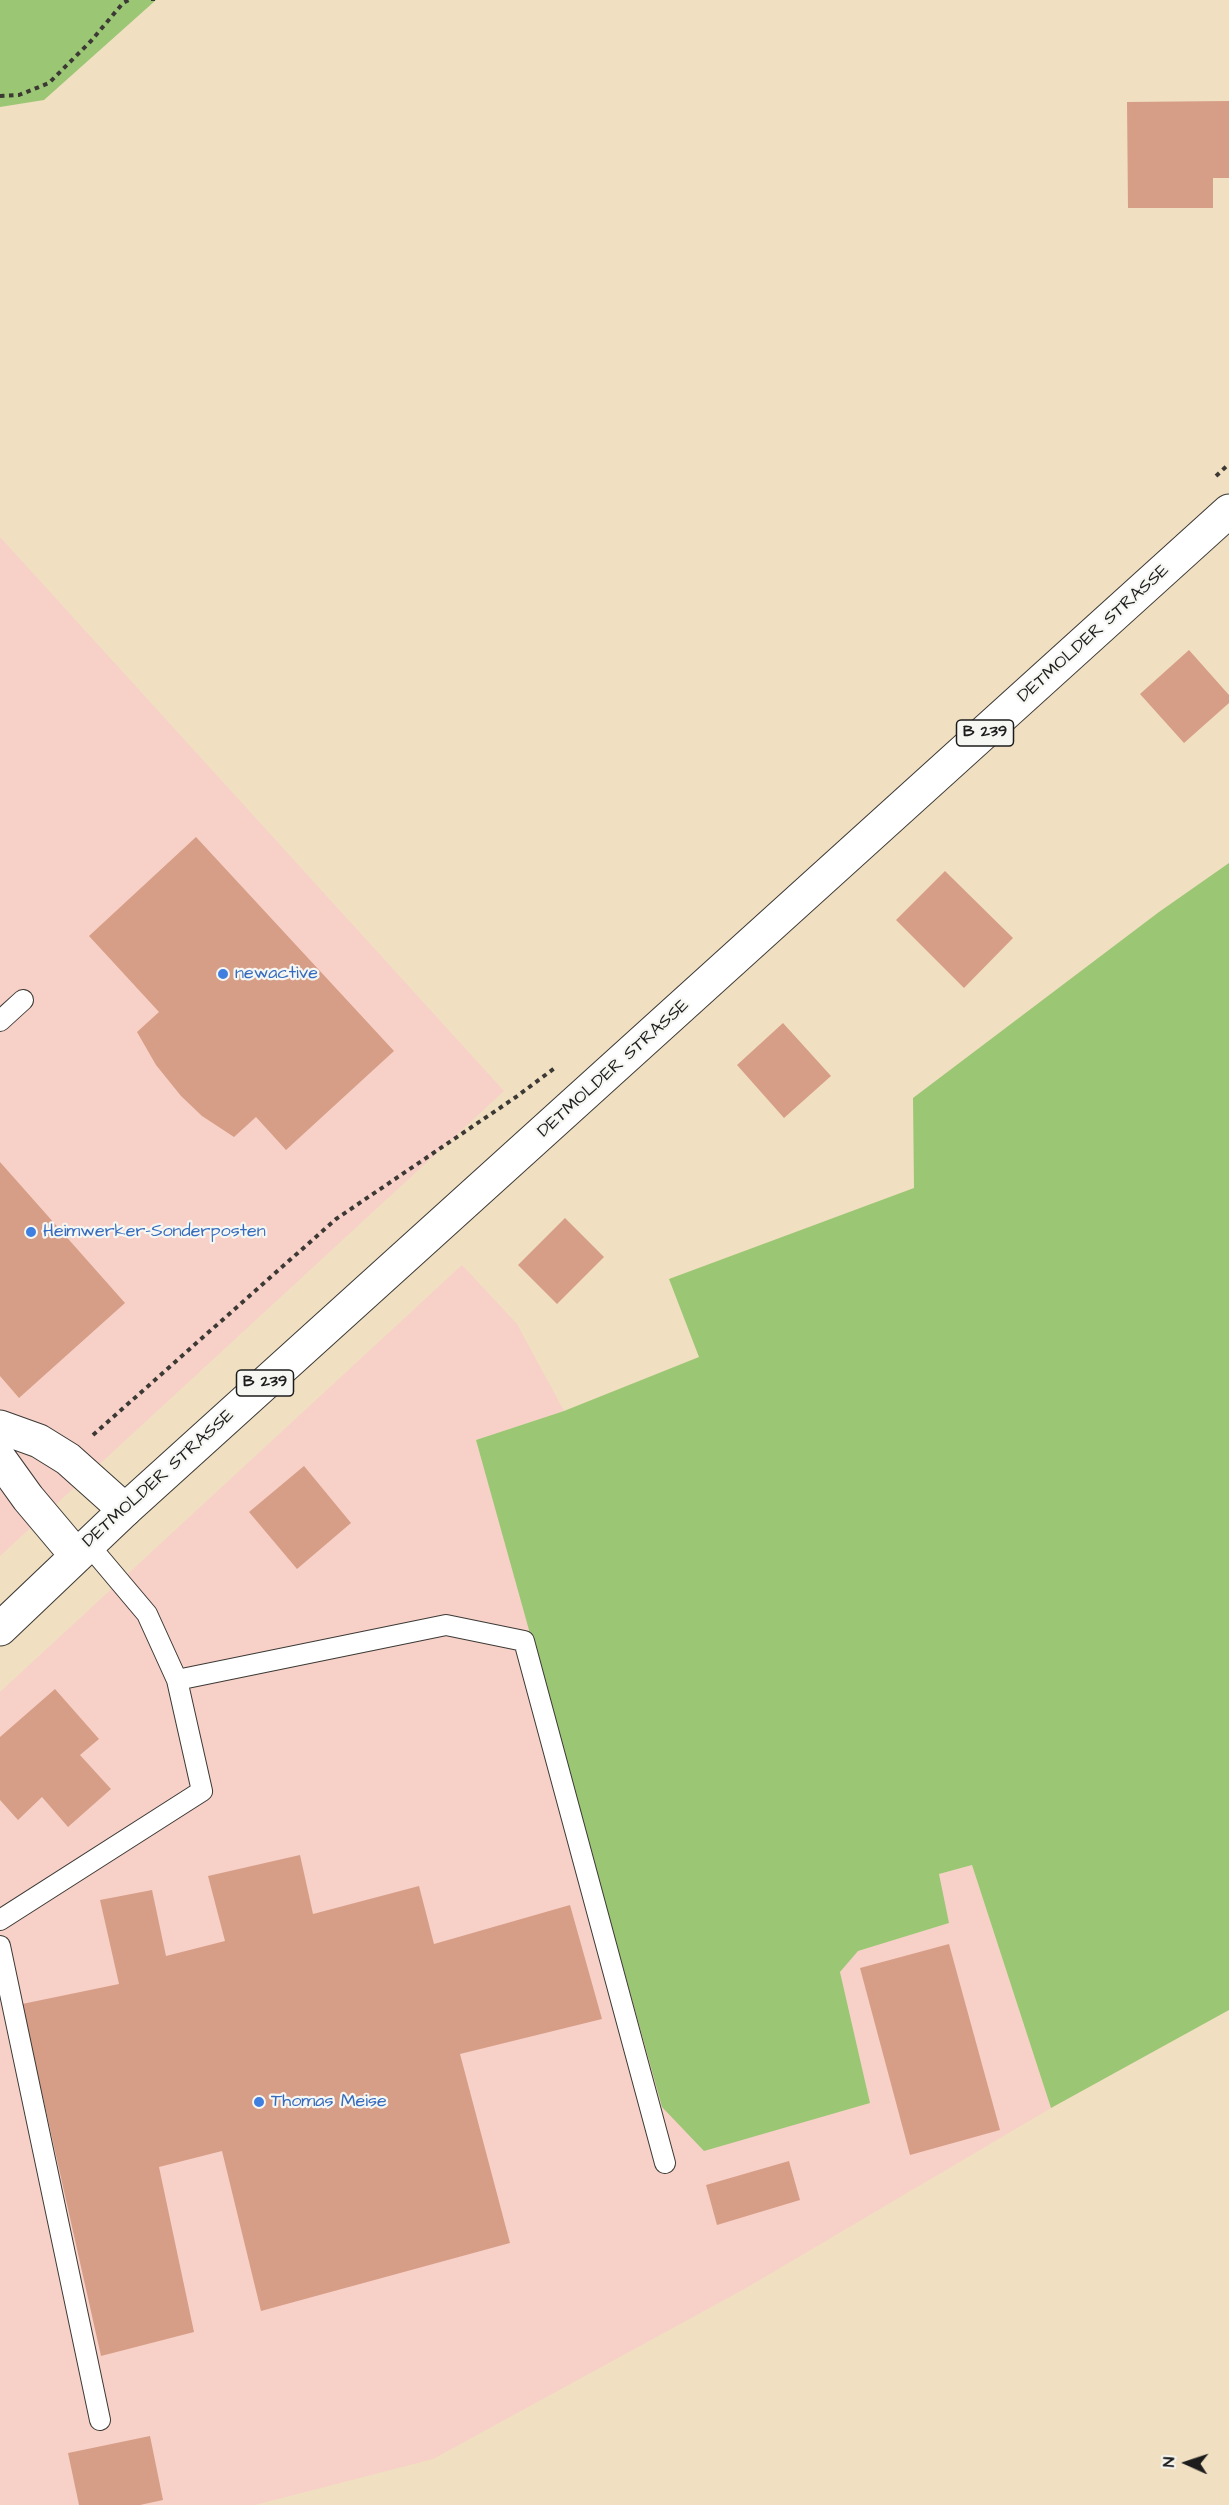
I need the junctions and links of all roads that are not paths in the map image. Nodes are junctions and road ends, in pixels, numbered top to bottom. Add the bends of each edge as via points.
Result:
1 (1229, 511) edge
2 (24, 1000) dead end
3 (0, 1021) edge
4 (0, 1427) edge
5 (0, 1459) edge
6 (125, 1510) junction
7 (82, 1550) junction
8 (0, 1629) edge
9 (177, 1680) junction
10 (0, 1920) edge
11 (0, 1946) edge
12 (664, 2163) dead end
13 (100, 2420) dead end

1 - 6 main road, DETMOLDER STRASSE / B 239
2 - 3 lane
4 - 6 main road via 39,1441 68,1459
5 - 7 main road via 28,1498
6 - 7 main road, DETMOLDER STRASSE / B 239
7 - 8 main road, DETMOLDER STRASSE / B 239
7 - 9 lane via 147,1614
9 - 10 lane via 202,1791
9 - 12 lane via 446,1625 524,1641
11 - 13 lane

